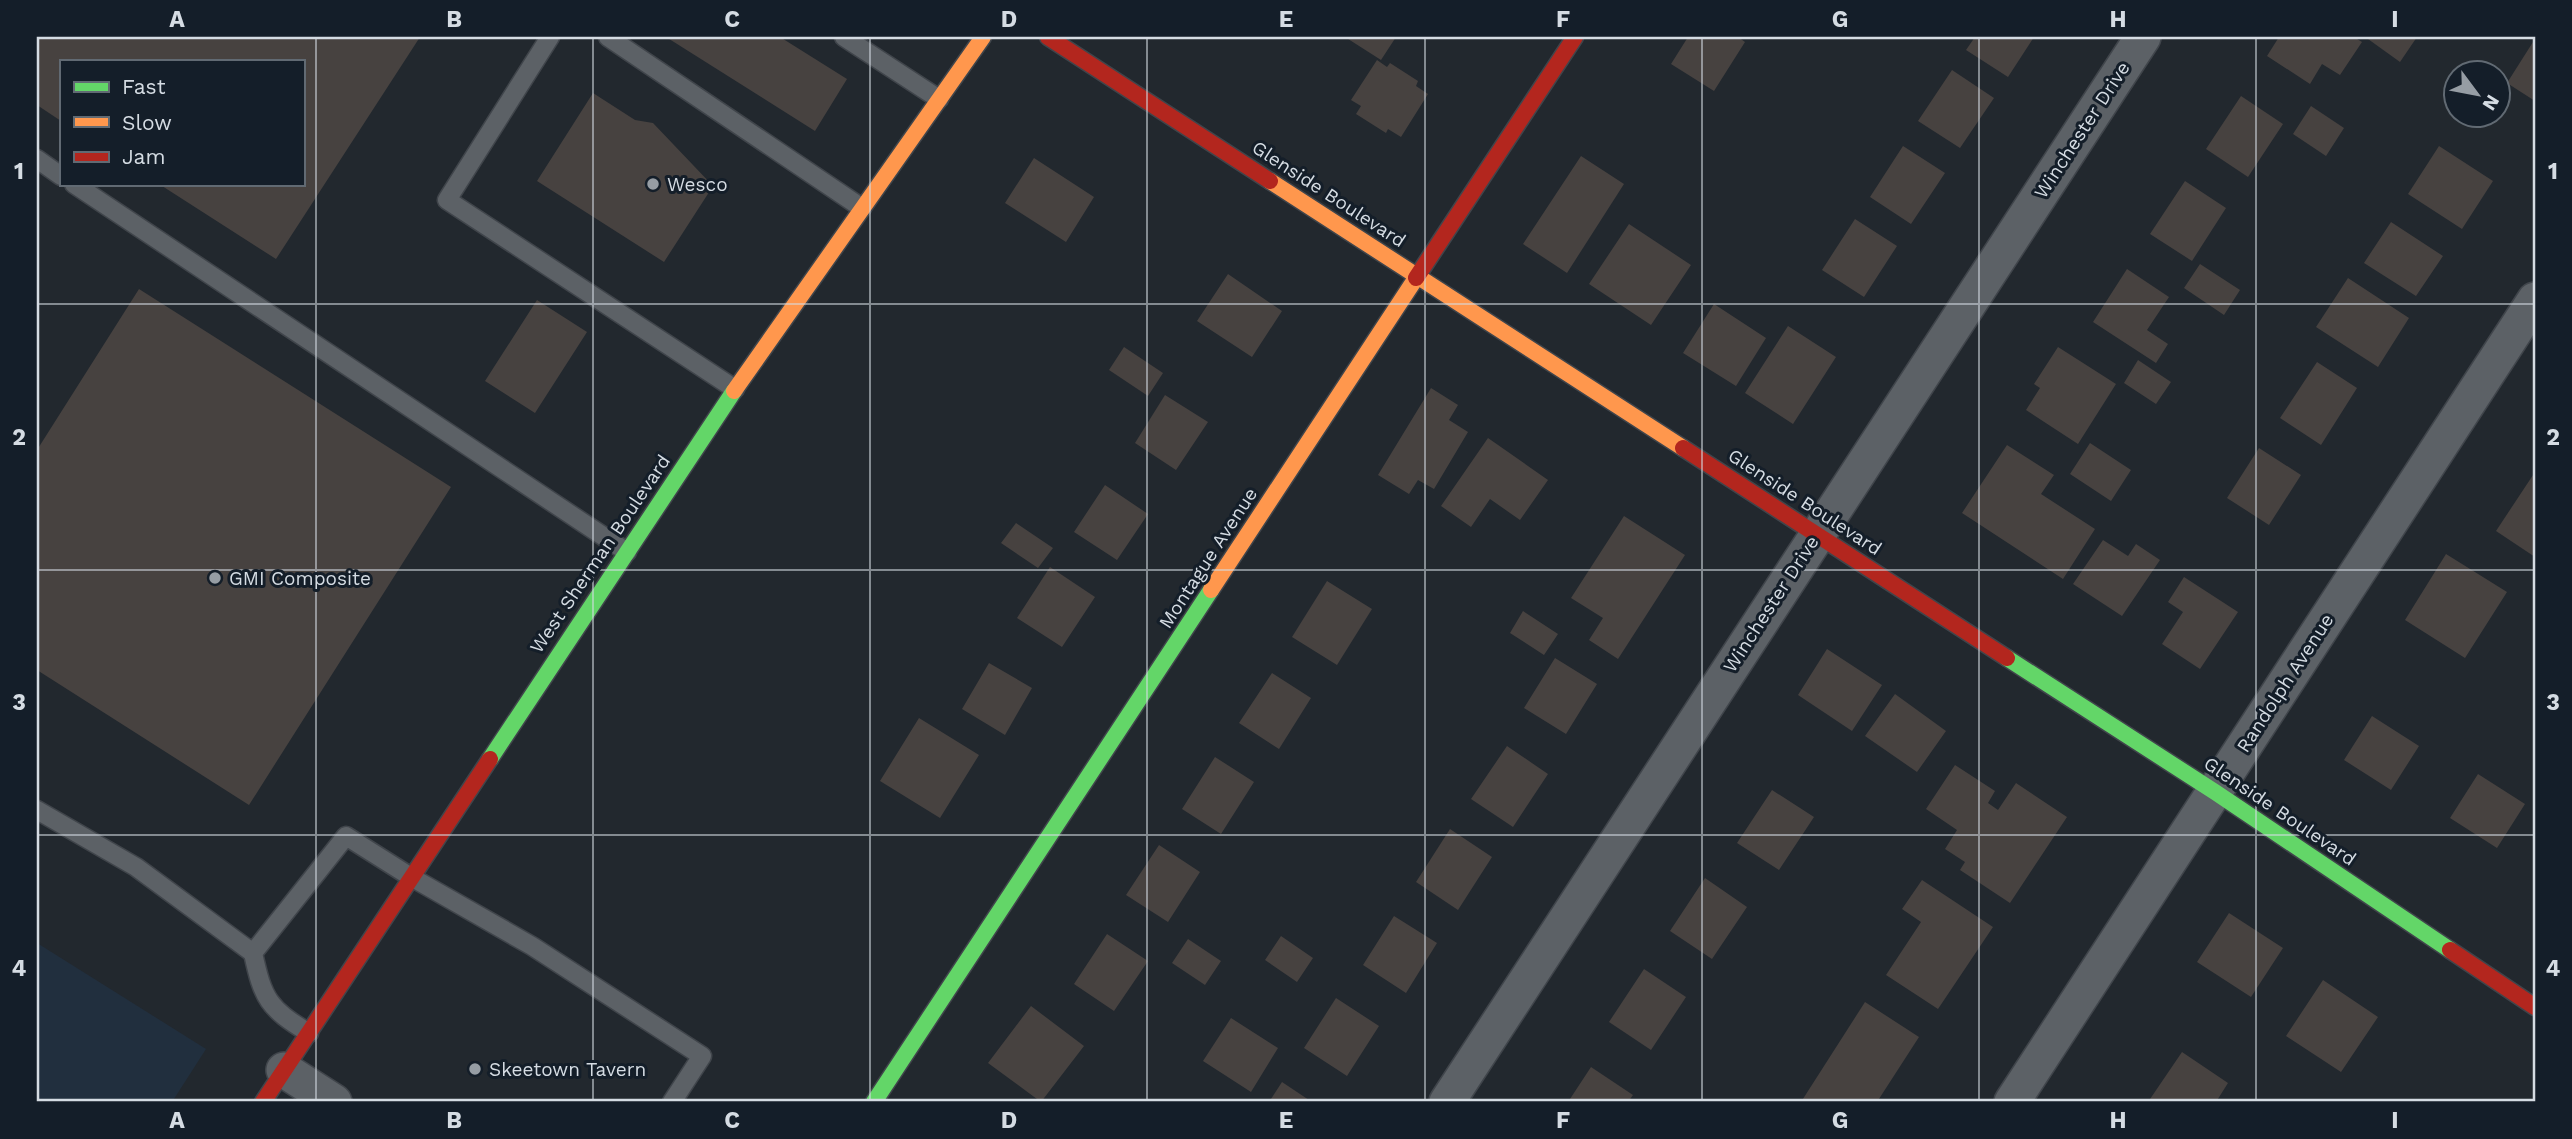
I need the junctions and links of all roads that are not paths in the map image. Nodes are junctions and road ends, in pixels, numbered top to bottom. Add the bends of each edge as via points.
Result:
1 (550, 37) edge
2 (608, 37) edge
3 (844, 37) edge
4 (983, 37) edge
5 (1048, 37) edge
6 (1576, 37) edge
7 (2143, 37) edge
8 (939, 99) junction
9 (37, 159) edge
10 (60, 175) edge
11 (77, 186) edge
12 (862, 208) junction
13 (1418, 276) junction
14 (2535, 300) edge
15 (735, 389) junction
16 (1817, 535) junction
17 (627, 552) junction
18 (2215, 792) junction
19 (37, 810) edge
20 (411, 877) junction
21 (253, 953) junction
22 (2535, 1007) edge
23 (309, 1033) junction
24 (284, 1070) junction
25 (263, 1102) edge
26 (334, 1102) edge
27 (672, 1102) edge
28 (874, 1102) edge
29 (1447, 1102) edge
30 (2012, 1102) edge

1 - 15 lane via 447,200
2 - 12 lane
3 - 8 lane
4 - 8 street, West Sherman Boulevard
5 - 13 street, Glenside Boulevard
6 - 13 street, Montague Avenue
7 - 16 street, Winchester Drive
8 - 12 street, West Sherman Boulevard
9 - 10 lane
11 - 17 lane
12 - 15 street, West Sherman Boulevard
13 - 16 street, Glenside Boulevard
13 - 28 street, Montague Avenue
14 - 18 street, Randolph Avenue
15 - 17 street, West Sherman Boulevard
16 - 18 street, Glenside Boulevard
16 - 29 street, Winchester Drive
17 - 20 street, West Sherman Boulevard
18 - 22 street, Glenside Boulevard
18 - 30 street, Randolph Avenue
19 - 21 lane via 136,867
20 - 21 lane via 346,836
20 - 23 street, West Sherman Boulevard
20 - 27 lane via 532,946 702,1056
21 - 23 lane via 261,990 283,1017
23 - 24 street, West Sherman Boulevard
24 - 25 street, West Sherman Boulevard
24 - 26 street

